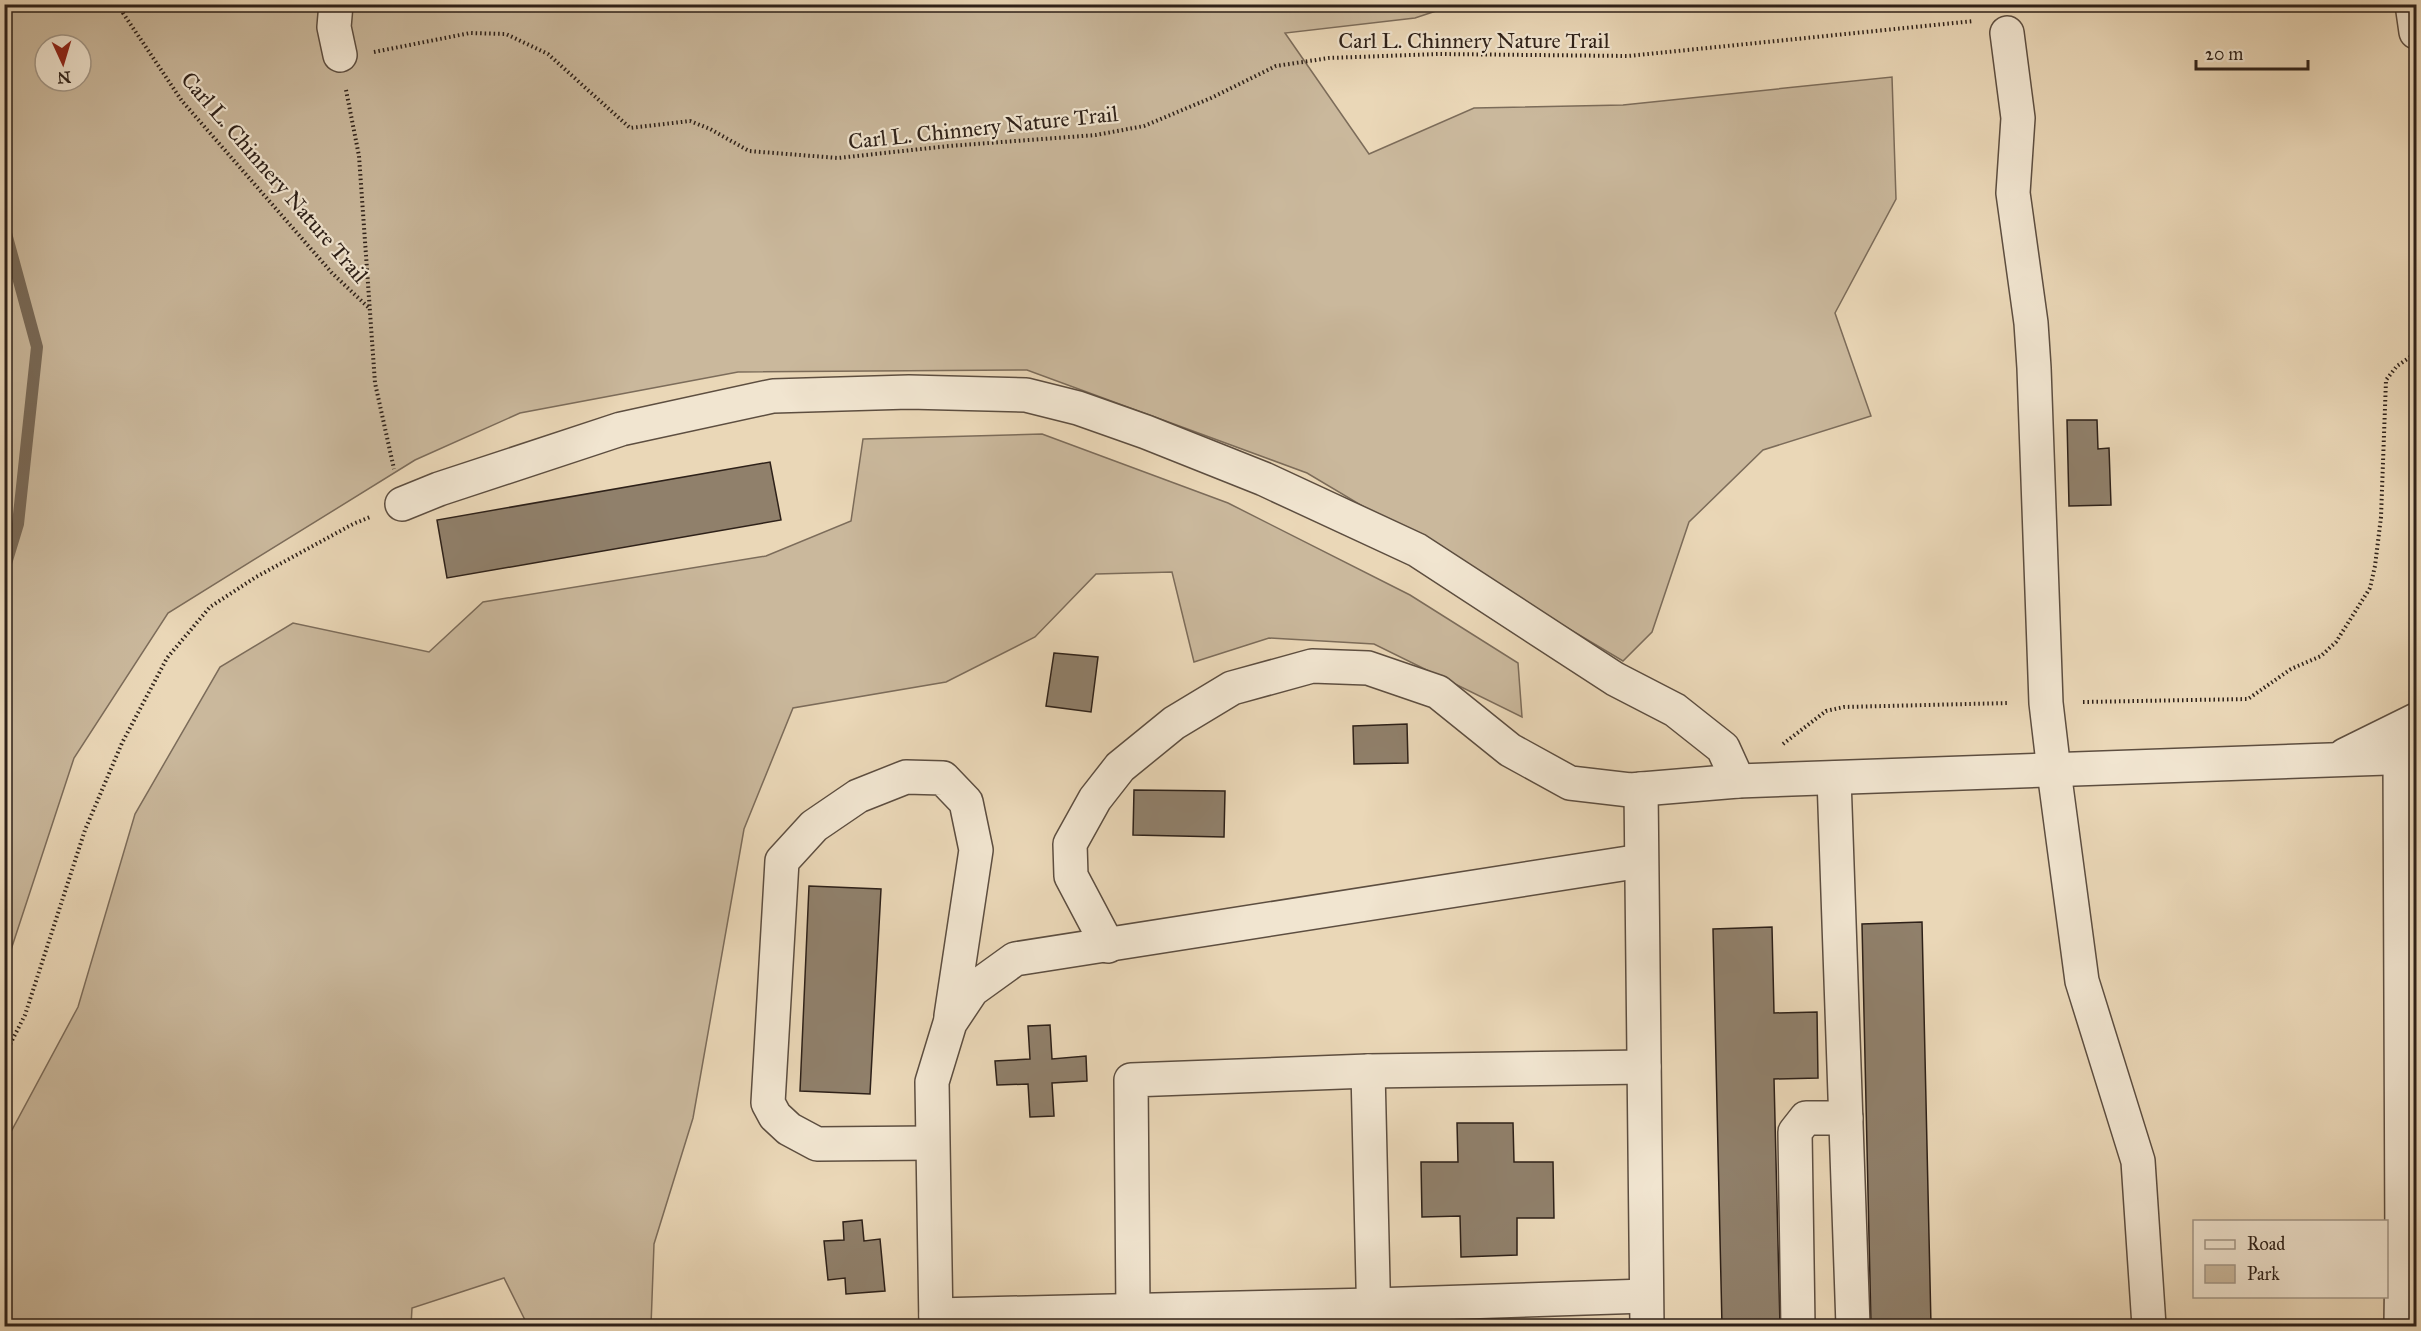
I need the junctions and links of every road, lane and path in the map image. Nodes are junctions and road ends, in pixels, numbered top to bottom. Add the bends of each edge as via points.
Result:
1 (121, 4) edge
2 (336, 4) edge
3 (2412, 4) edge
4 (2416, 32) edge
5 (2007, 33) joint
6 (340, 55) junction
7 (370, 308) junction
8 (2416, 353) edge
9 (402, 504) junction
10 (2046, 703) junction
11 (2416, 720) edge
12 (2408, 757) edge
13 (2336, 760) junction
14 (2054, 771) junction
15 (1834, 778) junction
16 (1777, 780) junction
17 (1738, 781) junction
18 (1641, 789) junction
19 (1641, 861) junction
20 (1108, 946) junction
21 (950, 1023) junction
22 (4, 1056) edge
23 (1644, 1067) junction
24 (1368, 1071) junction
25 (1846, 1118) junction
26 (932, 1143) junction
27 (1132, 1311) junction
28 (1647, 1311) edge
29 (1373, 1316) edge
30 (936, 1321) edge
31 (1798, 1326) edge
32 (1853, 1326) edge
33 (2149, 1326) edge
34 (2401, 1326) edge

1 - 7 path, Carl L. Chinnery Nature Trail via 123,13 182,101 332,273
2 - 6 street via 334,27
3 - 4 street
5 - 6 path, Carl L. Chinnery Nature Trail via 2004,17 1628,56 1329,57 1276,66 1144,126 1096,135 838,158 749,151 690,121 630,128 548,54 506,34 470,33 388,51
5 - 10 street via 2018,118 2013,193 2034,368
6 - 7 path, Carl L. Chinnery Nature Trail via 359,156
7 - 9 path, Carl L. Chinnery Nature Trail via 375,383
8 - 10 path via 2397,366 2386,380 2381,517 2375,566 2370,588 2336,642 2321,656 2291,669 2248,699
9 - 17 street via 621,429 773,396 1026,395 1146,432 1264,479 1417,550 1614,679 1676,710 1723,748
9 - 22 path via 353,524 210,607 167,658 122,743 85,830 25,1015
10 - 14 street
10 - 16 path via 1844,707 1826,711 1784,741 1778,755
11 - 13 street
12 - 13 street
12 - 34 street
13 - 14 street
14 - 15 street
14 - 33 street via 2082,981 2138,1161
15 - 16 street
15 - 25 street
16 - 17 street
17 - 18 street
18 - 19 street
18 - 20 street via 1570,783 1510,750 1438,692 1368,668 1312,666 1232,688 1174,723 1120,767 1095,799 1070,844 1071,876
19 - 20 street
19 - 23 street
20 - 21 street via 1015,959 972,990
21 - 26 street via 932,1082
21 - 26 street via 976,850 966,802 943,778 906,777 858,796 814,826 782,861 768,1103 789,1129 817,1144
23 - 24 street
23 - 28 street
24 - 27 street via 1131,1080
24 - 29 street
25 - 31 street via 1806,1118 1795,1132
25 - 32 street
26 - 30 street
27 - 29 street
27 - 30 street
28 - 29 street

